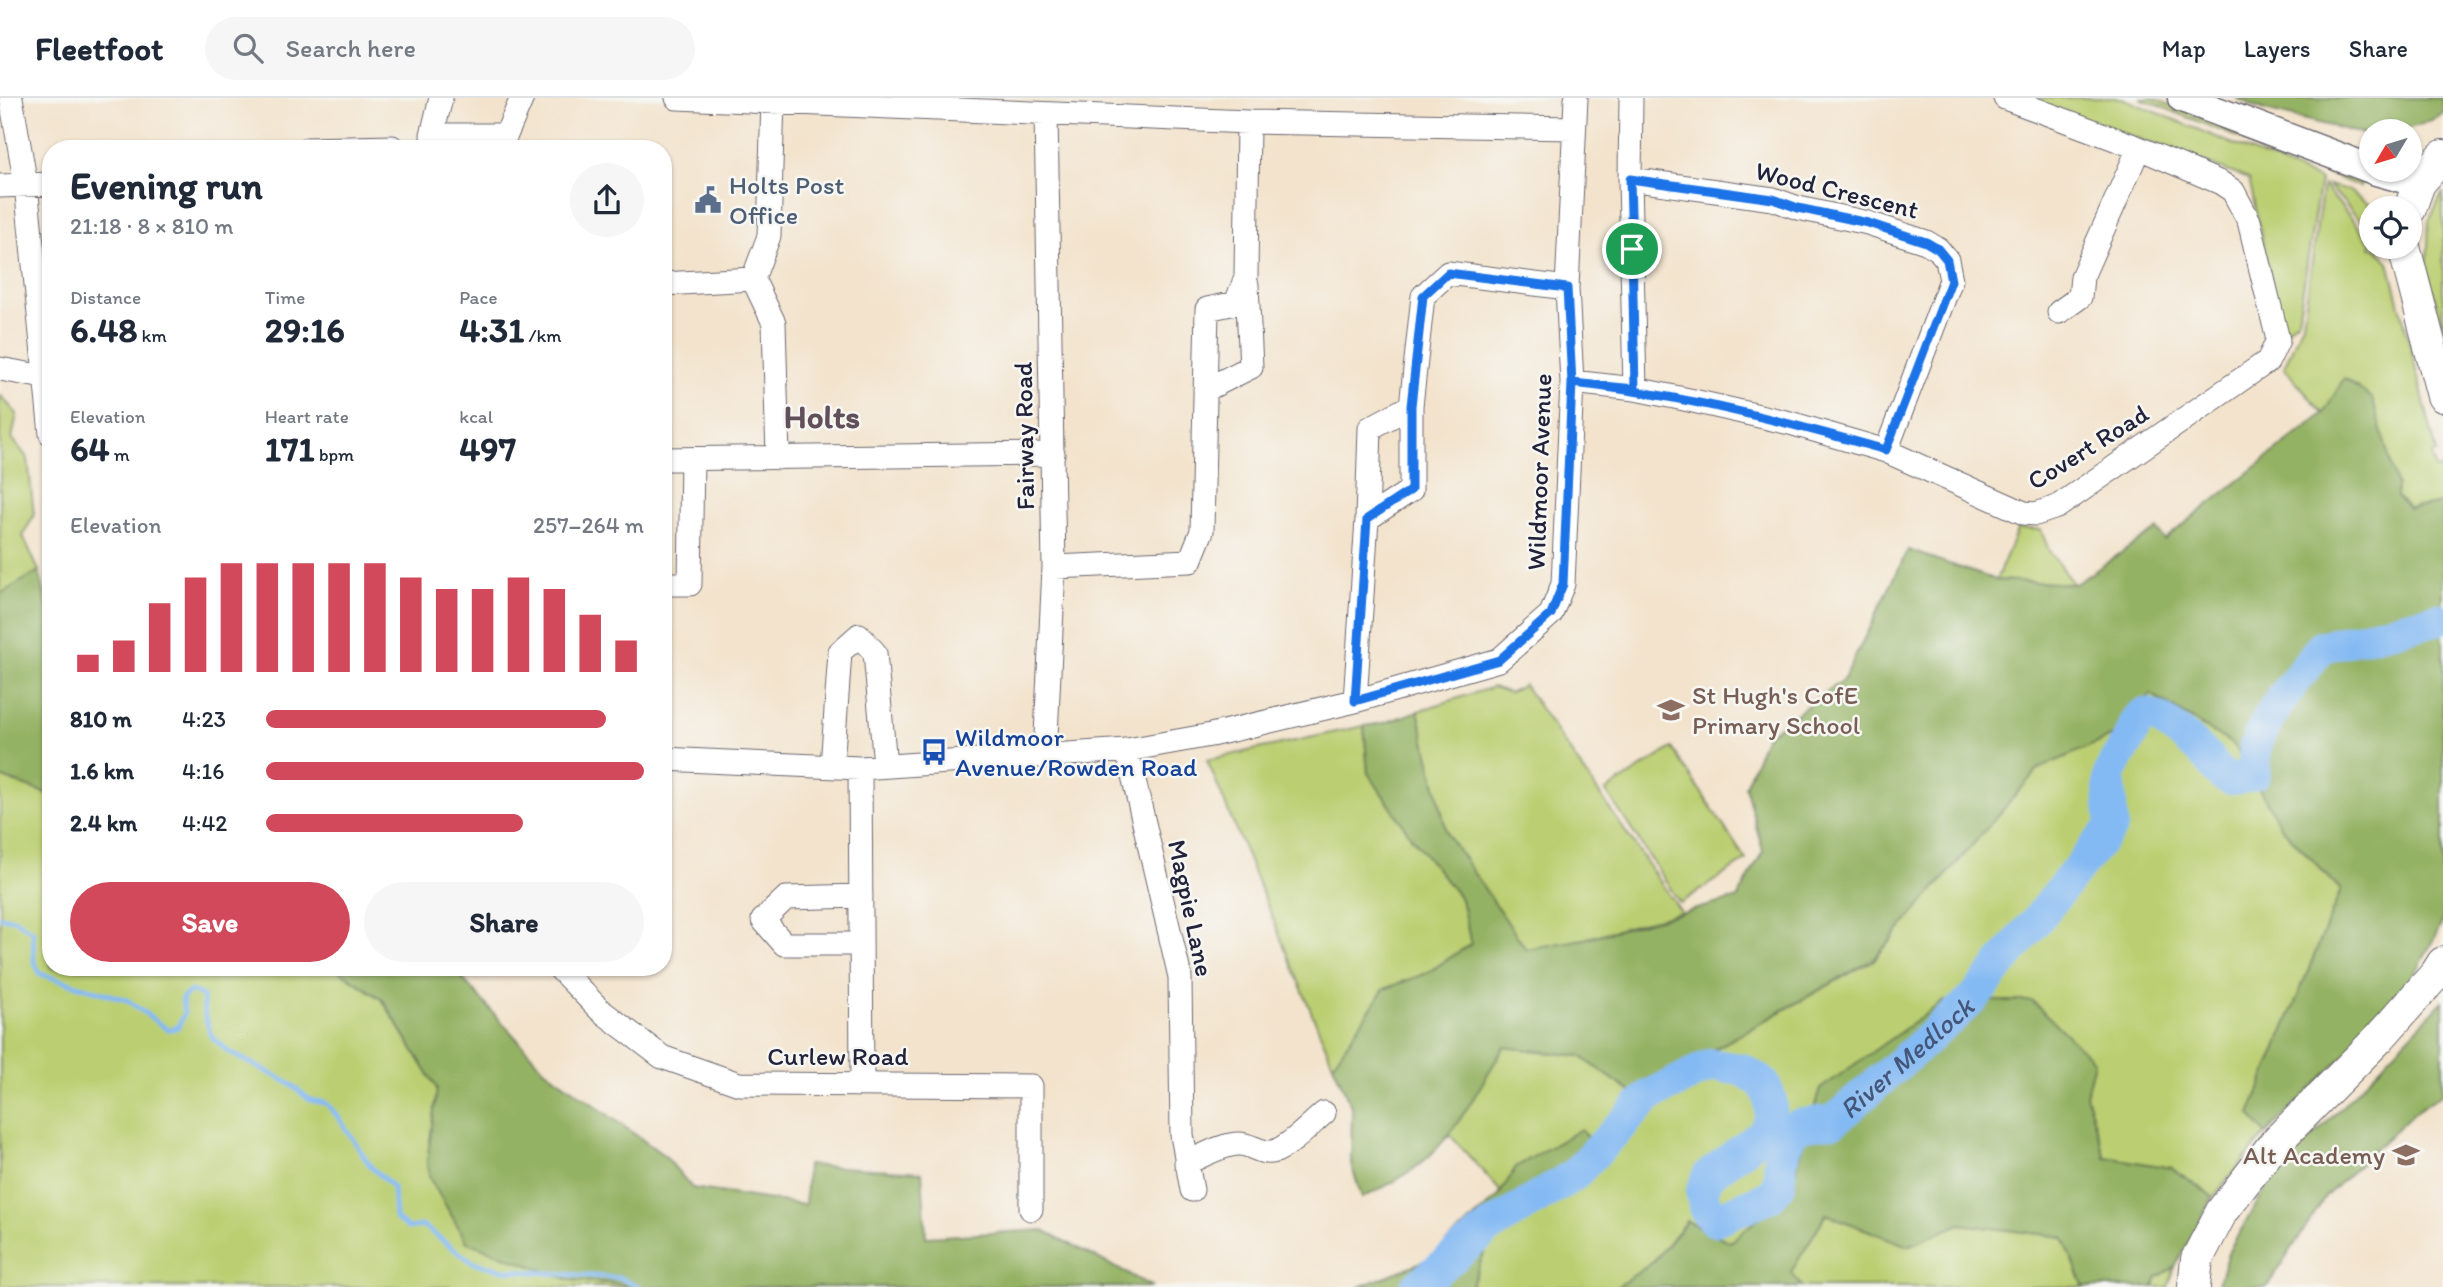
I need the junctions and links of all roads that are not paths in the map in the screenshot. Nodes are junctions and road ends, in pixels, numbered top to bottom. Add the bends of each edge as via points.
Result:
1 (11, 98) edge
2 (441, 98) edge
3 (522, 98) edge
4 (677, 98) edge
5 (1576, 98) edge
6 (1631, 98) edge
7 (2005, 98) edge
8 (2182, 98) edge
9 (773, 101) edge
10 (1046, 114) junction
11 (1248, 122) junction
12 (1574, 128) junction
13 (2139, 148) junction
14 (2443, 156) edge
15 (2359, 164) edge
16 (1630, 179) junction
17 (2392, 182) edge
18 (42, 184) edge
19 (26, 185) junction
20 (0, 186) edge
21 (2414, 196) edge
22 (2407, 259) edge
23 (1246, 277) junction
24 (753, 279) junction
25 (672, 284) edge
26 (1567, 288) junction
27 (2059, 312) dead end
28 (42, 356) edge
29 (0, 369) edge
30 (42, 377) edge
31 (1572, 383) junction
32 (1635, 389) junction
33 (1205, 390) junction
34 (2443, 396) edge
35 (1411, 406) junction
36 (1886, 450) junction
37 (1053, 454) junction
38 (779, 458) junction
39 (672, 459) edge
40 (692, 459) junction
41 (1367, 519) junction
42 (1054, 567) junction
43 (672, 584) edge
44 (1355, 701) junction
45 (1127, 750) junction
46 (1045, 757) junction
47 (672, 759) edge
48 (885, 765) junction
49 (832, 767) junction
50 (860, 768) junction
51 (861, 896) junction
52 (862, 944) junction
53 (2443, 963) edge
54 (567, 976) edge
55 (862, 1083) junction
56 (1324, 1113) dead end
57 (1186, 1163) junction
58 (1192, 1189) dead end
59 (1031, 1209) dead end
60 (2194, 1287) edge

1 - 19 street
2 - 3 street via 432,135 506,135
4 - 9 street
5 - 12 street, Wildmoor Avenue
6 - 16 street
7 - 13 street, Covert Road
8 - 15 street
9 - 10 street
9 - 24 street via 769,236
10 - 11 street
10 - 37 street, Fairway Road
11 - 12 street
11 - 23 street
12 - 26 street, Wildmoor Avenue
13 - 27 street via 2082,277 2080,297
13 - 36 street, Covert Road via 2221,183 2241,201 2278,341 2268,360 2057,507 2036,514 2024,513
14 - 21 main road
16 - 32 street
16 - 36 street, Wood Crescent via 1773,199 1868,223 1938,249 1947,260 1951,281
17 - 21 street
18 - 19 street
19 - 20 street
19 - 28 street
22 - 34 main road
23 - 33 street via 1237,303 1207,309
23 - 33 street via 1251,367
24 - 25 street
24 - 38 street via 774,323
26 - 31 street, Wildmoor Avenue
26 - 35 street via 1448,273 1423,296
29 - 30 street
31 - 32 street, Covert Road
31 - 44 street, Wildmoor Avenue via 1563,584 1551,614 1499,660
32 - 36 street, Covert Road via 1790,423
33 - 42 street via 1202,531 1190,561
35 - 41 street via 1411,490
35 - 41 street via 1370,428
37 - 38 street
37 - 42 street, Fairway Road
38 - 40 street
39 - 40 street
40 - 43 street via 690,584
41 - 44 street
42 - 46 street, Fairway Road
44 - 45 street, Wildmoor Avenue
45 - 46 street, Wildmoor Avenue
45 - 57 street, Magpie Lane via 1180,976
46 - 48 street, Wildmoor Avenue
47 - 49 street, Wildmoor Avenue
48 - 49 street via 875,653 859,635 840,652
48 - 50 street, Wildmoor Avenue
49 - 50 street, Wildmoor Avenue
50 - 51 street
51 - 52 street
51 - 52 street via 786,898 763,920 784,944
52 - 55 street
53 - 60 main road via 2379,1038 2275,1143 2222,1211 2197,1259
54 - 55 street, Curlew Road via 600,1010 662,1057 739,1084
55 - 59 street, Curlew Road via 1031,1086
56 - 57 street via 1273,1152 1235,1144
57 - 58 street, Magpie Lane

